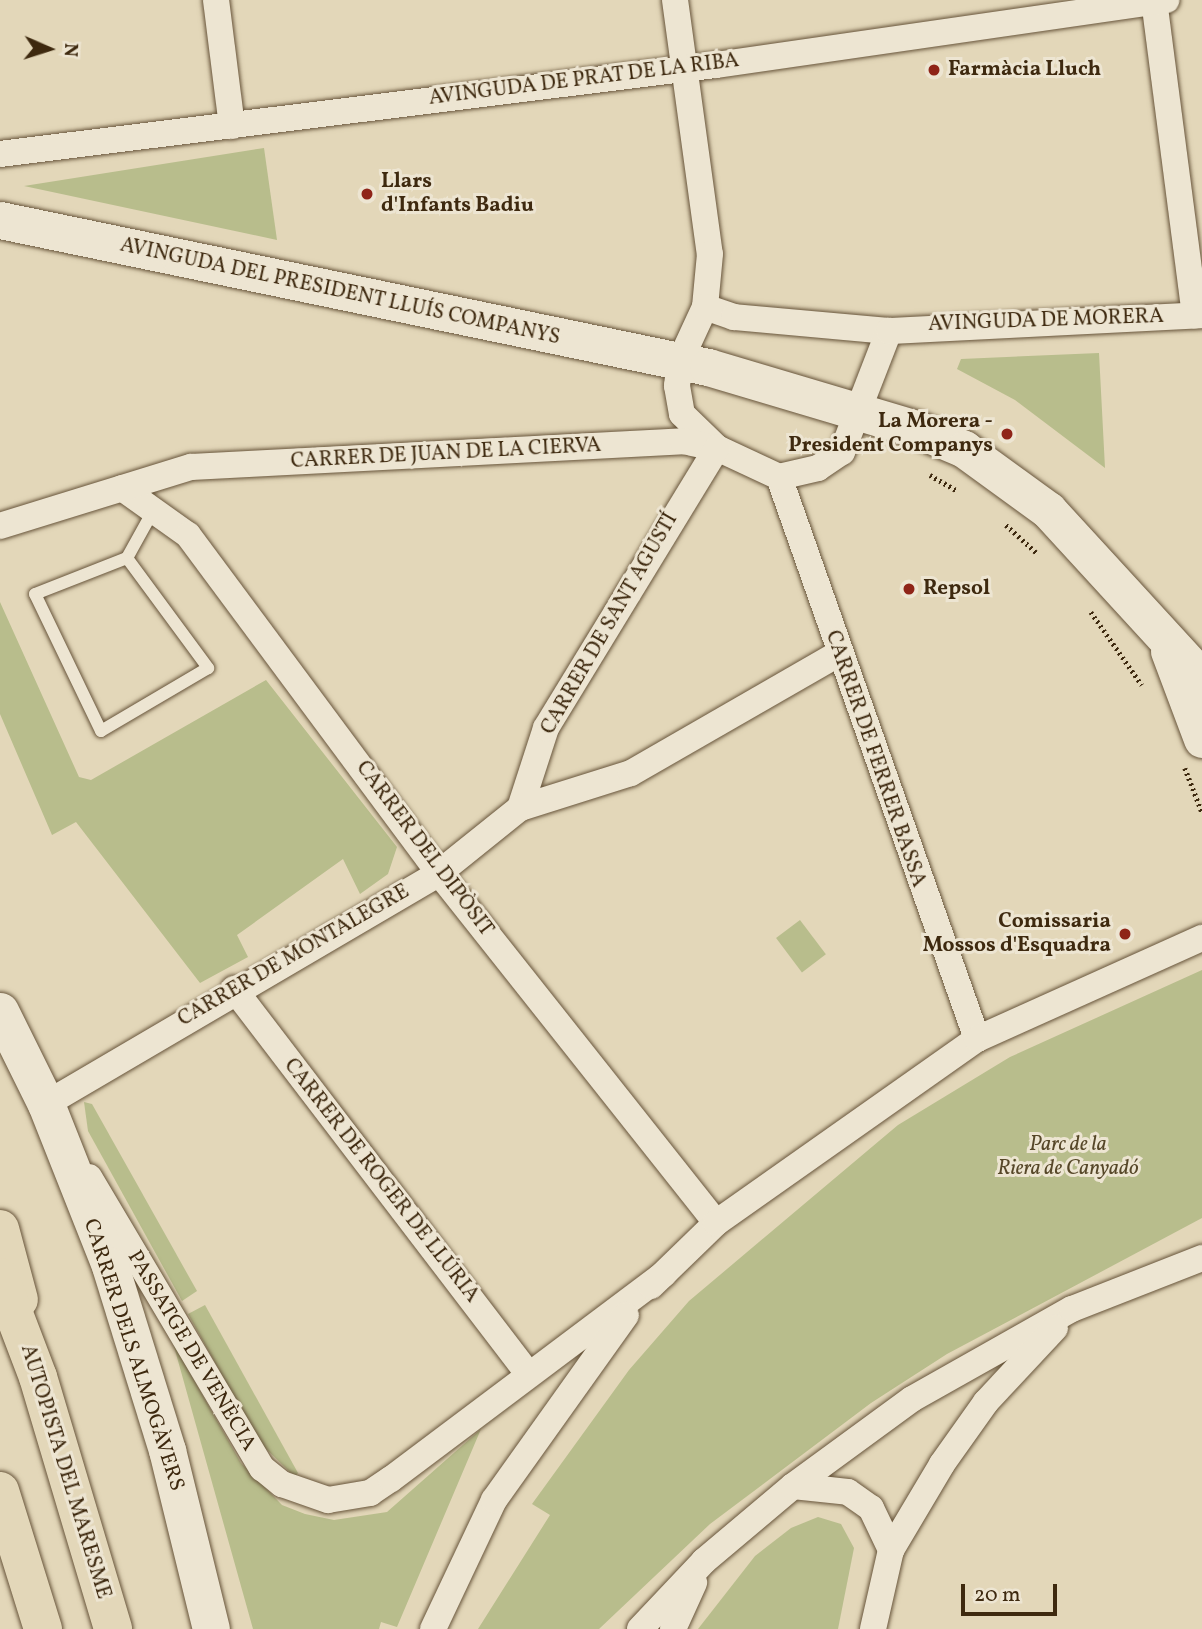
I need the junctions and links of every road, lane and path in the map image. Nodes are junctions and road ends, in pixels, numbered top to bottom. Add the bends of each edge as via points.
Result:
1 (216, 0) edge
2 (675, 0) edge
3 (1158, 0) edge
4 (683, 69) junction
5 (232, 126) junction
6 (0, 154) edge
7 (0, 220) edge
8 (705, 307) junction
9 (1198, 315) edge
10 (889, 331) junction
11 (680, 361) junction
12 (860, 409) junction
13 (717, 448) junction
14 (916, 470) dead end
15 (779, 477) junction
16 (122, 488) junction
17 (964, 495) dead end
18 (153, 511) junction
19 (997, 517) dead end
20 (0, 527) edge
21 (1041, 556) dead end
22 (127, 558) junction
23 (1084, 604) dead end
24 (1162, 634) junction
25 (838, 654) junction
26 (1202, 678) edge
27 (1147, 694) dead end
28 (1202, 694) edge
29 (1192, 751) edge
30 (520, 808) junction
31 (1202, 812) edge
32 (439, 873) junction
33 (1202, 938) edge
34 (234, 989) junction
35 (0, 1011) edge
36 (977, 1040) junction
37 (46, 1104) junction
38 (716, 1223) junction
39 (0, 1229) edge
40 (1202, 1258) edge
41 (664, 1274) junction
42 (0, 1277) edge
43 (1072, 1309) junction
44 (528, 1373) junction
45 (38, 1377) junction
46 (793, 1486) junction
47 (0, 1491) edge
48 (891, 1550) junction
49 (705, 1561) junction
50 (43, 1629) edge
51 (113, 1629) edge
52 (211, 1629) edge
53 (433, 1629) edge
54 (640, 1629) edge
55 (673, 1629) edge
56 (873, 1629) edge

1 - 5 street
2 - 4 street
3 - 4 street, AVINGUDA DE PRAT DE LA RIBA
3 - 9 street
4 - 5 street, AVINGUDA DE PRAT DE LA RIBA
4 - 8 street via 710,254
5 - 6 street, AVINGUDA DE PRAT DE LA RIBA
7 - 11 street, AVINGUDA DEL PRESIDENT LLUÍS COMPANYS
8 - 10 street, AVINGUDA DE MORERA via 734,317
8 - 11 street
9 - 10 street, AVINGUDA DE MORERA
10 - 12 street
11 - 12 street, AVINGUDA DEL PRESIDENT LLUÍS COMPANYS
11 - 13 street via 682,414
12 - 15 street via 842,452 818,468
12 - 24 street, AVINGUDA DEL PRESIDENT LLUÍS COMPANYS via 964,449 994,469 1066,528
13 - 15 street, CARRER DE JUAN DE LA CIERVA
13 - 16 street, CARRER DE JUAN DE LA CIERVA via 683,441 191,467
13 - 30 street, CARRER DE SANT AGUSTÍ via 546,728
14 - 17 path
15 - 25 street, CARRER DE FERRER BASSA
16 - 18 street, CARRER DEL DIPÒSIT
16 - 20 street, CARRER DE JUAN DE LA CIERVA
18 - 22 lane
18 - 32 street, CARRER DEL DIPÒSIT via 188,535
19 - 21 path
22 - 22 lane via 35,594 101,731 208,668
23 - 27 path
24 - 26 street
24 - 28 street
24 - 29 street
25 - 30 street, CARRER DE MONTALEGRE via 631,773
25 - 36 street, CARRER DE FERRER BASSA
29 - 31 path
30 - 32 street, CARRER DE MONTALEGRE
32 - 34 street, CARRER DE MONTALEGRE
32 - 38 street, CARRER DEL DIPÒSIT
33 - 36 street
34 - 37 street, CARRER DE MONTALEGRE
34 - 44 street, CARRER DE ROGER DE LLÚRIA
35 - 37 street, CARRER DELS ALMOGÀVERS
36 - 38 street
37 - 44 street, PASSATGE DE VENÈCIA via 242,1440 282,1484 328,1500 370,1493
37 - 52 street, CARRER DELS ALMOGÀVERS via 110,1266 167,1450
38 - 41 street
39 - 45 highway
40 - 43 street
41 - 44 street, PASSATGE DE VENÈCIA
41 - 53 street via 636,1301 494,1500
42 - 45 highway, AUTOPISTA DEL MARESME
43 - 46 street via 912,1399
43 - 48 street via 986,1402
45 - 51 highway, AUTOPISTA DEL MARESME
46 - 48 street via 848,1492 871,1508
46 - 49 street
47 - 50 highway
48 - 56 street
49 - 54 street
49 - 55 street

